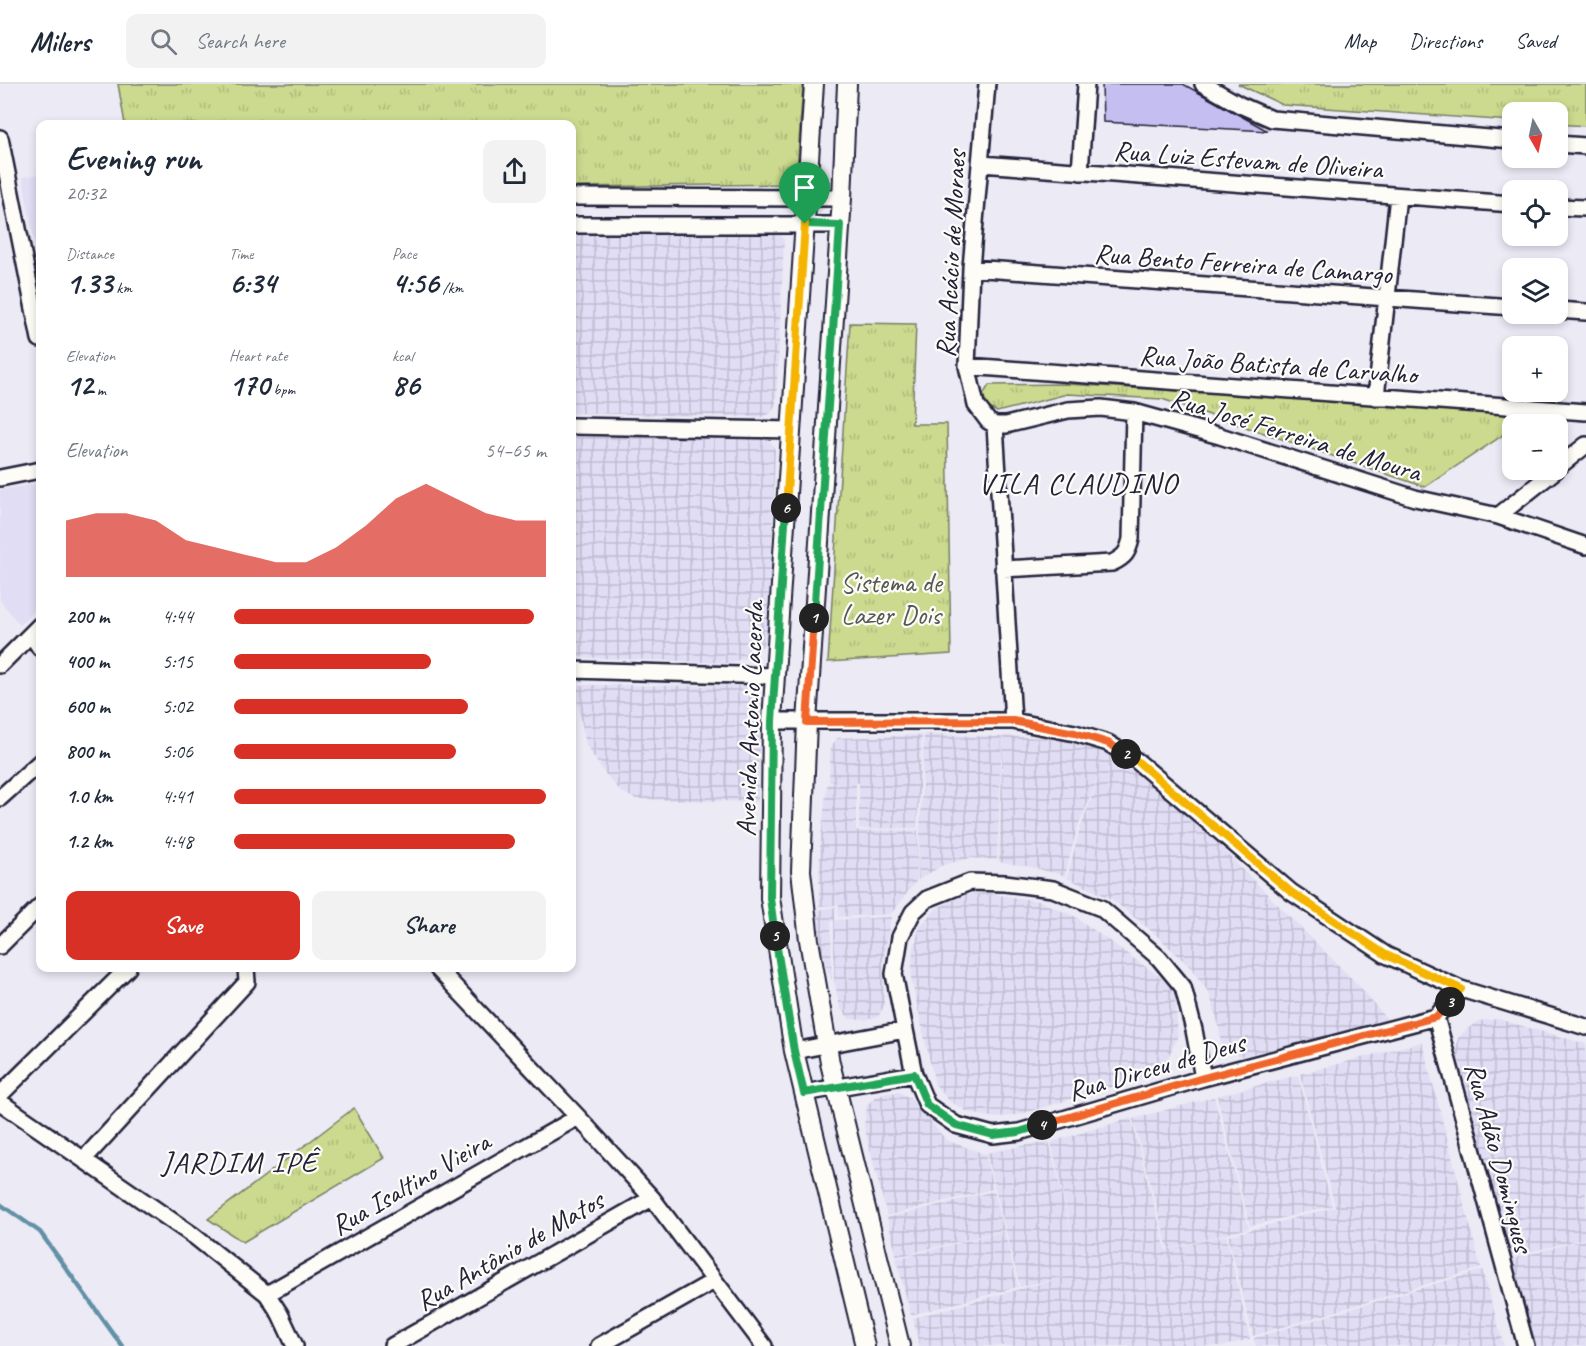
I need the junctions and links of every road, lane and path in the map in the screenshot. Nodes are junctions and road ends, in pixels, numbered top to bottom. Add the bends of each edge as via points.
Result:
1 (814, 84) edge
2 (847, 84) edge
3 (987, 84) edge
4 (1086, 84) edge
5 (1203, 84) edge
6 (0, 138) edge
7 (1502, 139) edge
8 (1568, 145) edge
9 (1586, 146) edge
10 (981, 164) junction
11 (1080, 172) junction
12 (807, 196) junction
13 (1398, 196) junction
14 (576, 198) edge
15 (842, 198) junction
16 (1502, 203) edge
17 (1568, 207) edge
18 (1586, 208) edge
19 (805, 224) junction
20 (576, 225) edge
21 (840, 225) junction
22 (971, 268) junction
23 (34, 281) edge
24 (36, 296) edge
25 (1386, 299) junction
26 (1502, 306) edge
27 (1568, 311) edge
28 (1586, 312) edge
29 (967, 366) junction
30 (1377, 397) junction
31 (1134, 412) junction
32 (1586, 412) edge
33 (991, 423) junction
34 (576, 426) edge
35 (791, 430) junction
36 (1586, 445) edge
37 (1568, 459) edge
38 (36, 471) edge
39 (0, 478) edge
40 (1542, 480) edge
41 (1498, 516) junction
42 (1586, 546) edge
43 (1003, 569) junction
44 (36, 630) edge
45 (0, 665) edge
46 (576, 670) edge
47 (775, 676) junction
48 (772, 721) junction
49 (1013, 721) junction
50 (807, 722) junction
51 (36, 766) edge
52 (0, 798) edge
53 (36, 910) edge
54 (0, 946) edge
55 (124, 972) edge
56 (441, 972) edge
57 (247, 974) edge
58 (1461, 989) junction
59 (1436, 1017) junction
60 (1586, 1028) edge
61 (905, 1030) junction
62 (827, 1044) junction
63 (794, 1051) junction
64 (914, 1074) junction
65 (1203, 1078) junction
66 (836, 1087) junction
67 (804, 1093) junction
68 (0, 1095) edge
69 (0, 1102) edge
70 (578, 1117) junction
71 (84, 1159) junction
72 (652, 1198) junction
73 (714, 1281) junction
74 (267, 1294) junction
75 (295, 1346) edge
76 (392, 1346) edge
77 (599, 1346) edge
78 (764, 1346) edge
79 (865, 1346) edge
80 (900, 1346) edge
81 (1526, 1346) edge

1 - 12 main road, Avenida Antonio Lacerda
2 - 15 main road, Avenida Antonio Lacerda
3 - 10 street, Rua Acácio de Moraes
4 - 11 street
5 - 7 street via 1272,119
6 - 23 street
8 - 9 street
10 - 11 street, Rua Luiz Estevam de Oliveira
10 - 22 street, Rua Acácio de Moraes
11 - 13 street, Rua Luiz Estevam de Oliveira
12 - 14 street
12 - 15 street
12 - 19 main road, Avenida Antonio Lacerda
13 - 16 street, Rua Luiz Estevam de Oliveira
13 - 25 street
15 - 21 main road, Avenida Antonio Lacerda
17 - 18 street
19 - 20 street
19 - 21 street
19 - 35 main road, Avenida Antonio Lacerda
21 - 50 main road, Avenida Antonio Lacerda
22 - 25 street, Rua Bento Ferreira de Camargo
22 - 29 street, Rua Acácio de Moraes
23 - 24 street
25 - 26 street, Rua Bento Ferreira de Camargo
25 - 30 street
27 - 28 street
29 - 30 street, Rua João Batista de Carvalho
29 - 33 street, Rua Acácio de Moraes via 976,405
30 - 32 street, Rua João Batista de Carvalho
31 - 33 street, Rua José Ferreira de Moura via 1068,410 1019,422
31 - 41 street, Rua José Ferreira de Moura via 1415,498
31 - 43 street via 1128,552 1112,563
33 - 43 street
34 - 35 street
35 - 47 main road, Avenida Antonio Lacerda
36 - 37 street
38 - 39 street
40 - 41 street
41 - 42 street, Rua José Ferreira de Moura
43 - 49 street
44 - 45 street
46 - 47 street
47 - 48 main road, Avenida Antonio Lacerda
48 - 50 street
48 - 63 main road, Avenida Antonio Lacerda via 770,898
49 - 50 street
49 - 58 street via 1108,743 1137,761 1291,892 1386,955
50 - 62 main road, Avenida Antonio Lacerda via 801,871
51 - 52 street
53 - 54 street
55 - 68 street
56 - 70 street
57 - 71 street
58 - 59 street
58 - 60 street
59 - 65 street, Rua Dirceu de Deus
59 - 81 street, Rua Adão Domingues
61 - 62 street
61 - 64 street, Rua Dirceu de Deus
61 - 65 street, Rua Dirceu de Deus via 894,974 900,937 913,912 927,899 970,882 1053,889 1101,908 1159,958 1183,987
62 - 63 street
62 - 66 main road, Avenida Antonio Lacerda
63 - 67 main road, Avenida Antonio Lacerda
64 - 65 street, Rua Dirceu de Deus via 927,1105 956,1125 993,1135 1019,1132
64 - 66 street
66 - 67 street
66 - 80 main road, Avenida Antonio Lacerda
67 - 79 main road, Avenida Antonio Lacerda
69 - 71 street
70 - 72 street
70 - 74 street, Rua Isaltino Vieira
71 - 74 street via 194,1236
72 - 73 street
72 - 76 street, Rua Antônio de Matos
73 - 77 street
73 - 78 street
74 - 75 street

